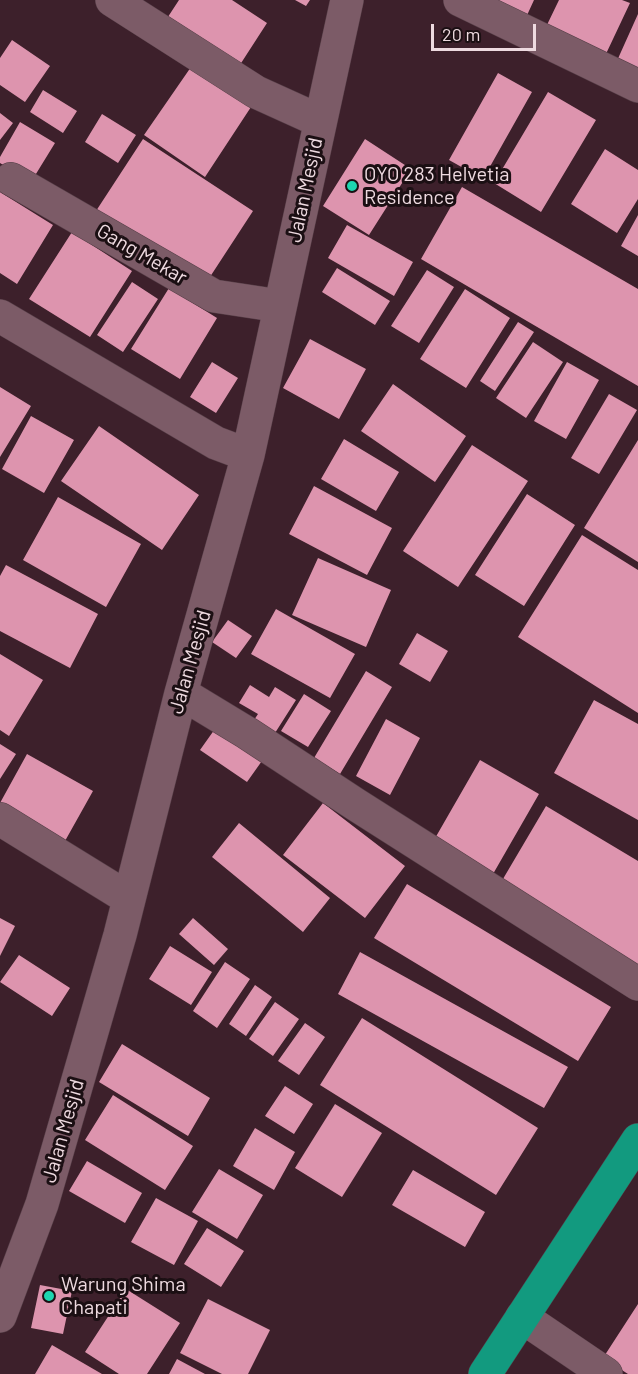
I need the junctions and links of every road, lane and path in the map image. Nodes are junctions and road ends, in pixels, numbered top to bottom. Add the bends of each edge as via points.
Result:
1 (112, 0) edge
2 (347, 0) edge
3 (460, 0) edge
4 (638, 86) edge
5 (320, 121) junction
6 (11, 179) dead end
7 (280, 306) junction
8 (0, 316) edge
9 (248, 455) junction
10 (181, 693) junction
11 (0, 819) edge
12 (128, 898) junction
13 (638, 984) edge
14 (638, 1140) edge
15 (0, 1316) edge
16 (522, 1317) junction
17 (484, 1374) edge
18 (606, 1374) edge

1 - 5 street via 256,92
2 - 5 street, Jalan Mesjid
3 - 4 street
5 - 7 street, Jalan Mesjid
6 - 7 street, Gang Mekar via 214,296
7 - 9 street, Jalan Mesjid
8 - 9 street via 216,443
9 - 10 street, Jalan Mesjid
10 - 12 street, Jalan Mesjid
10 - 13 street
11 - 12 street
12 - 15 street, Jalan Mesjid via 42,1204
14 - 16 highway
16 - 17 highway
16 - 18 street

